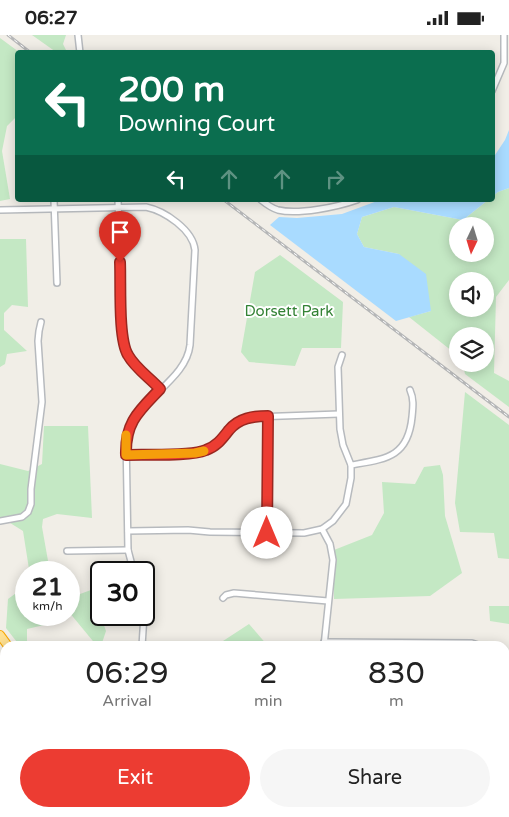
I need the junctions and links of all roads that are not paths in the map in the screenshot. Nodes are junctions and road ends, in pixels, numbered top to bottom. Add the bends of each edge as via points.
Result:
1 (78, 35) edge
2 (504, 35) edge
3 (80, 50) edge
4 (495, 84) edge
5 (54, 202) edge
6 (118, 202) edge
7 (264, 202) edge
8 (350, 202) edge
9 (119, 207) junction
10 (54, 209) junction
11 (0, 210) edge
12 (57, 283) dead end
13 (41, 322) dead end
14 (342, 355) dead end
15 (160, 389) junction
16 (410, 390) dead end
17 (339, 414) junction
18 (268, 416) junction
19 (126, 455) junction
20 (351, 465) junction
21 (0, 521) edge
22 (322, 529) junction
23 (128, 531) junction
24 (267, 533) junction
25 (128, 550) junction
26 (67, 551) dead end
27 (131, 561) edge
28 (223, 598) dead end
29 (328, 601) junction
30 (143, 626) edge
31 (142, 641) edge
32 (324, 641) edge

1 - 3 street
2 - 4 street via 504,63
5 - 10 street
6 - 9 street
7 - 8 street via 290,212
9 - 10 street
9 - 15 street via 123,344 131,360
9 - 15 street via 156,210 186,231 194,244 190,350 181,368
10 - 11 street
10 - 12 street
13 - 21 street via 38,331 41,413 31,504 28,513 22,517
14 - 17 street via 338,367
15 - 19 street via 131,423 126,437
16 - 20 street via 413,401 411,425 403,446 386,458
17 - 18 street
17 - 20 street via 341,438
18 - 19 street via 240,421 218,444 202,451
18 - 24 street
19 - 23 street
20 - 22 street via 346,503 337,517
22 - 24 street via 304,533
22 - 29 street via 332,555
23 - 24 street
23 - 25 street
25 - 26 street
25 - 27 street
28 - 29 street via 234,593
29 - 32 street
30 - 31 street

